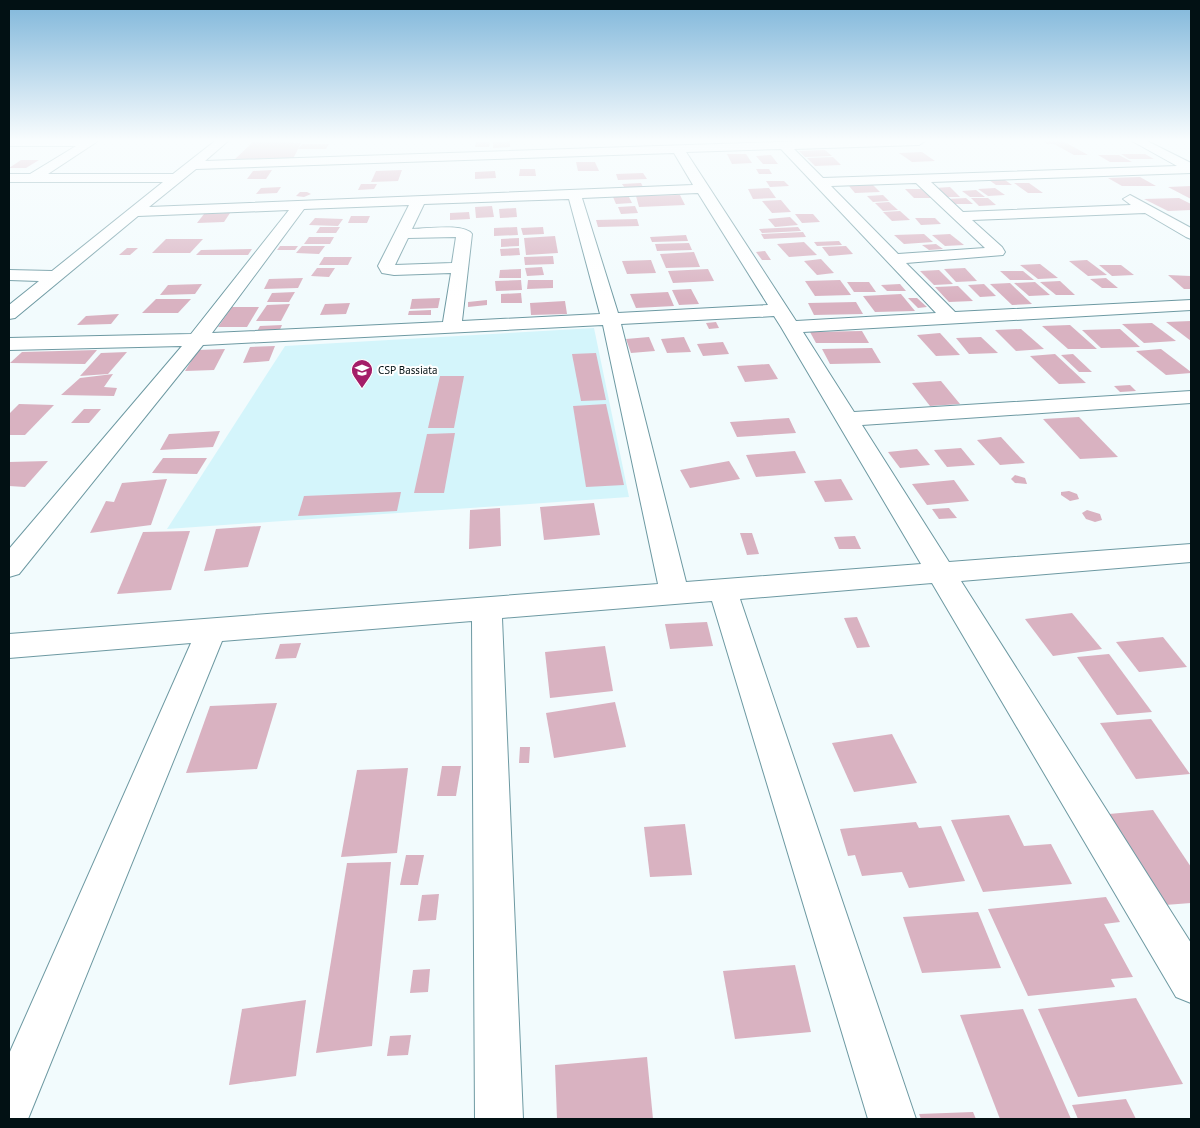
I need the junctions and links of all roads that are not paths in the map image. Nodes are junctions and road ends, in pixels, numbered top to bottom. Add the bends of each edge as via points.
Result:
1 (574, 193) edge
2 (157, 194) edge
3 (560, 194) edge
4 (705, 194) edge
5 (832, 194) edge
6 (937, 194) edge
7 (1120, 194) dead end
8 (419, 200) junction
9 (300, 205) junction
10 (1146, 209) junction
11 (134, 212) junction
12 (962, 216) junction
13 (402, 234) junction
14 (1191, 234) edge
15 (894, 259) junction
16 (460, 268) junction
17 (9, 276) edge
18 (56, 276) junction
19 (1191, 306) edge
20 (9, 314) edge
21 (785, 318) junction
22 (951, 319) junction
23 (612, 320) junction
24 (452, 328) junction
25 (197, 340) junction
26 (9, 344) edge
27 (1191, 397) edge
28 (846, 419) junction
29 (1191, 553) edge
30 (9, 567) edge
31 (940, 573) junction
32 (723, 591) junction
33 (675, 595) junction
34 (487, 610) junction
35 (211, 631) junction
36 (9, 646) edge
37 (1191, 982) edge
38 (9, 1108) edge
39 (499, 1119) edge
40 (892, 1119) edge

1 - 23 street
2 - 11 street
3 - 8 street
4 - 21 street
5 - 15 street
6 - 12 street
7 - 10 street
8 - 9 street
8 - 13 street
9 - 11 street
9 - 25 street
10 - 12 street
10 - 14 street
11 - 18 street
12 - 15 street via 997,252
13 - 16 street via 464,233
13 - 16 street via 386,266 388,268
15 - 22 street
16 - 24 street
17 - 18 street
18 - 20 street
19 - 22 street
21 - 22 street
21 - 23 street
21 - 28 street
23 - 24 street
23 - 33 street
24 - 25 street
25 - 26 street
25 - 30 street
27 - 28 street
28 - 31 street
29 - 31 street
31 - 32 street
31 - 37 street
32 - 33 street
32 - 40 street
33 - 34 street
34 - 35 street
34 - 39 street
35 - 36 street
35 - 38 street

